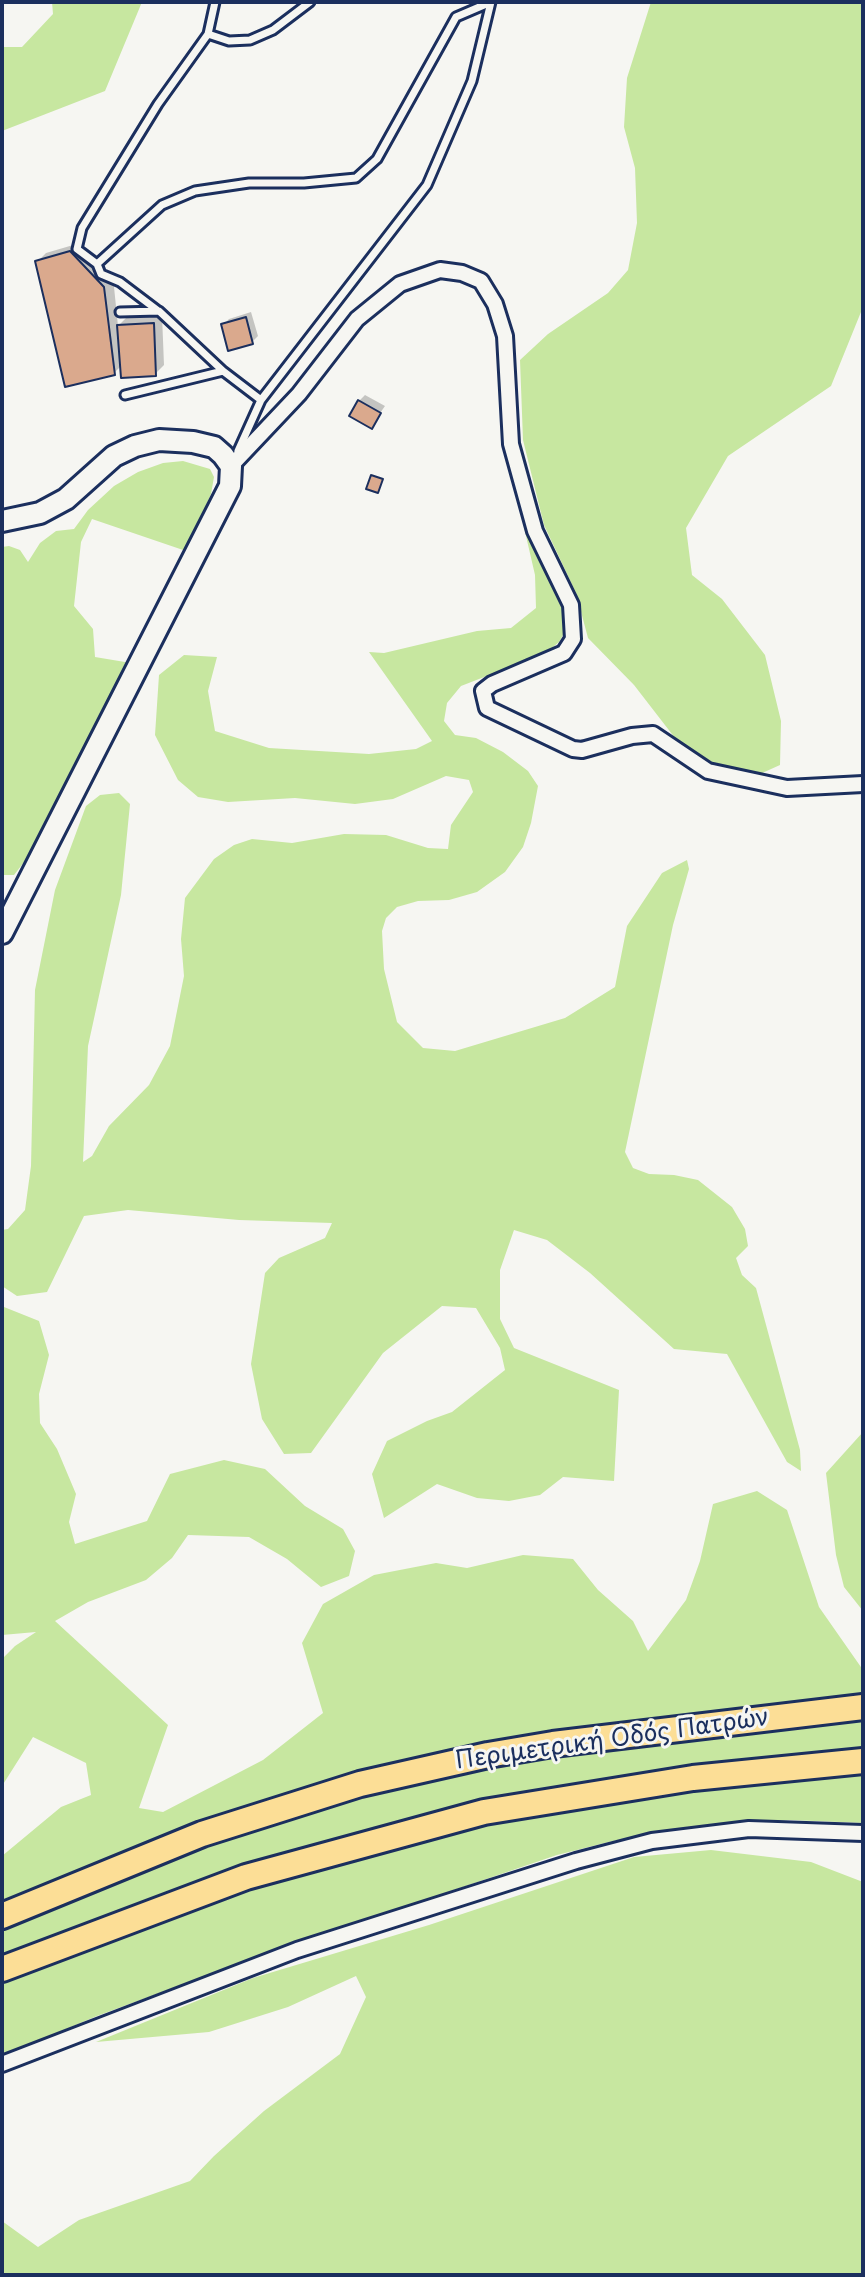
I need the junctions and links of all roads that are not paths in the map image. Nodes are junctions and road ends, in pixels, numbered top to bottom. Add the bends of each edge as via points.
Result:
1 (215, 2) edge
2 (310, 2) edge
3 (491, 2) edge
4 (208, 34) junction
5 (97, 264) junction
6 (159, 311) junction
7 (120, 312) dead end
8 (223, 371) junction
9 (125, 395) dead end
10 (261, 400) junction
11 (231, 466) junction
12 (2, 521) edge
13 (863, 784) edge
14 (2, 933) edge
15 (863, 1707) edge
16 (863, 1761) edge
17 (863, 1833) edge
18 (2, 1916) edge
19 (2, 1969) edge
20 (2, 2064) edge

1 - 4 lane
2 - 4 lane via 250,40
3 - 5 lane via 456,17 377,159 356,178 195,191 162,205
3 - 10 lane via 472,81 427,185
4 - 5 lane via 82,228 77,249
5 - 6 lane via 101,274
6 - 7 lane
6 - 8 lane
8 - 9 lane
8 - 10 lane
10 - 11 lane
11 - 12 street via 214,447 159,440 114,456 66,499 40,513
11 - 13 street via 299,394 357,319 400,284 440,270 481,281 505,336 511,444 535,531 571,605 573,639 564,653 483,691 487,708 573,749 653,734 708,771 787,788
11 - 14 street via 230,486
15 - 18 highway, Περιμετρική Οδός Πατρών via 488,1755 323,1794 151,1853
16 - 19 highway, Περιμετρική Οδός Πατρών via 693,1778 484,1812 246,1877
17 - 20 street via 749,1829 652,1841 576,1861 297,1950

